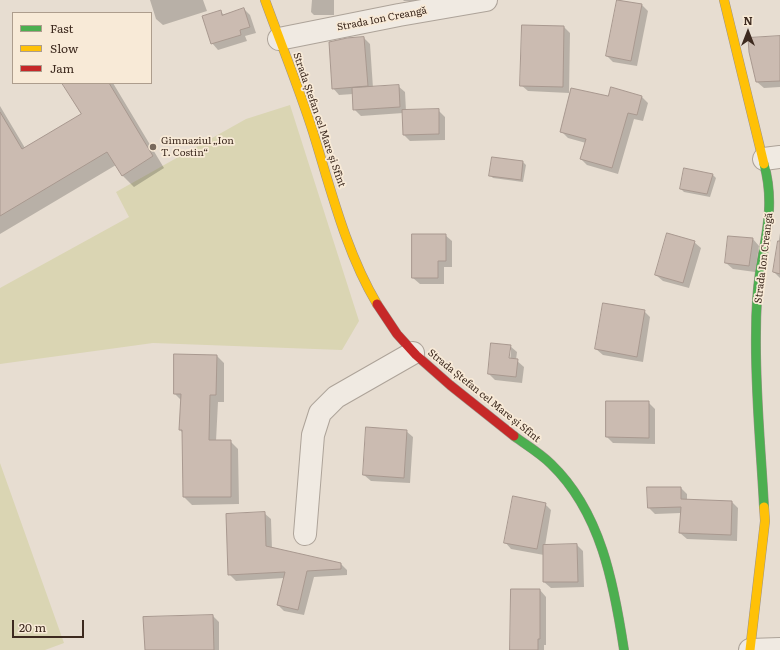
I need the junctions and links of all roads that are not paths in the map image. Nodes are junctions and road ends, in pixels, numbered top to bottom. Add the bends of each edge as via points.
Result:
1 (265, 0) edge
2 (486, 0) edge
3 (724, 0) edge
4 (279, 39) junction
5 (772, 158) edge
6 (413, 353) junction
7 (304, 534) dead end
8 (780, 649) edge
9 (624, 650) edge
10 (750, 650) edge

1 - 4 street, Strada Ștefan cel Mare și Sfînt
2 - 4 street, Strada Ion Creangă
3 - 5 street, Strada Ion Creangă via 754,126
4 - 6 street, Strada Ștefan cel Mare și Sfînt via 341,222 359,266 390,324
5 - 10 street, Strada Ion Creangă via 769,181 770,212 760,275 756,333 764,521
6 - 7 street via 336,397 320,413 313,435
6 - 9 street, Strada Ștefan cel Mare și Sfînt via 551,464 570,485 590,519 605,554
8 - 10 street

